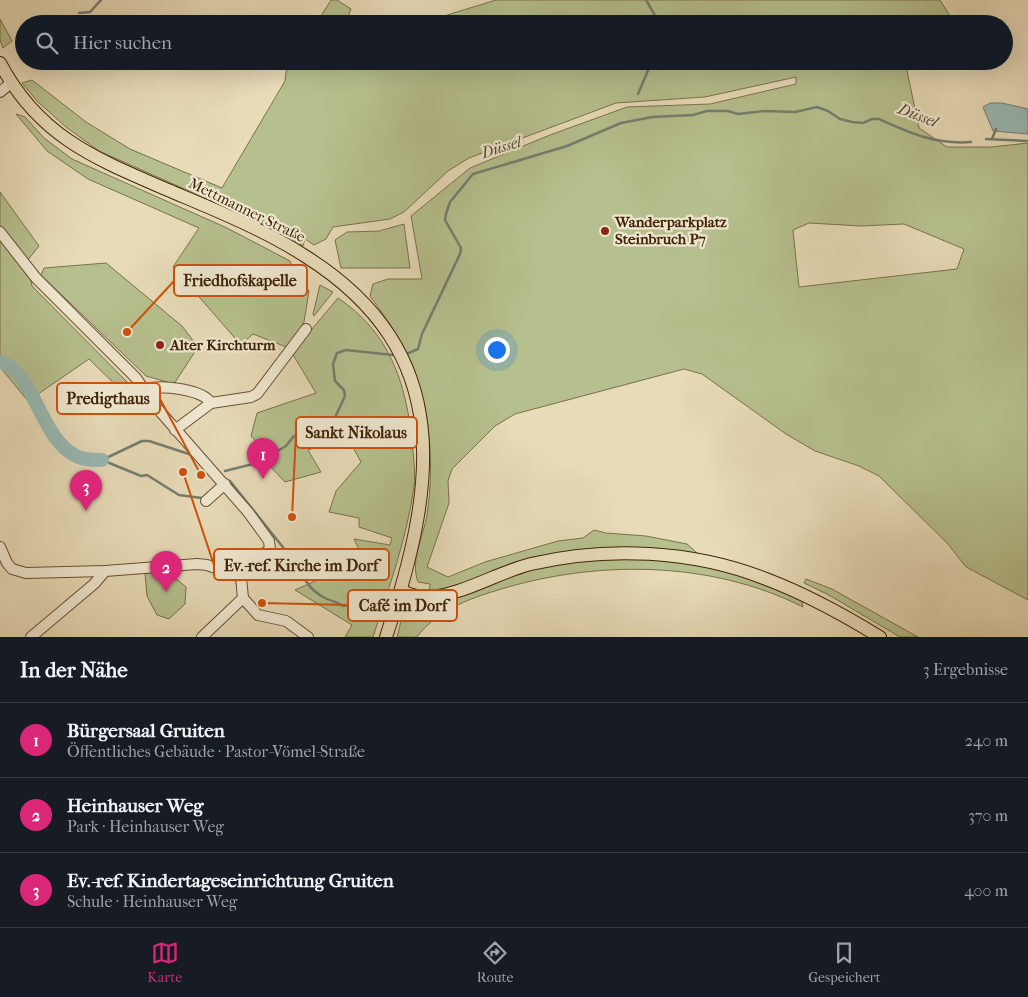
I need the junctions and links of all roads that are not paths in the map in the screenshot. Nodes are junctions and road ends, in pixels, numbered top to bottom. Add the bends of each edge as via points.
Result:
1 (0, 63) edge
2 (11, 83) junction
3 (0, 92) edge
4 (0, 232) edge
5 (306, 329) dead end
6 (145, 390) junction
7 (211, 402) junction
8 (175, 430) junction
9 (225, 484) junction
10 (206, 501) dead end
11 (0, 548) edge
12 (105, 571) junction
13 (241, 577) junction
14 (401, 592) junction
15 (243, 598) junction
16 (31, 637) edge
17 (202, 637) edge
18 (308, 637) edge
19 (386, 637) edge
20 (880, 637) edge

1 - 2 main road, Mettmanner Straße
2 - 3 street
2 - 14 main road, Mettmanner Straße via 36,114 77,147 261,231 308,258 355,294 388,335 403,361 418,401 425,461 420,513
4 - 6 street via 36,278
5 - 7 street via 256,394
6 - 7 street via 156,387 183,390
6 - 8 street
7 - 8 street
8 - 9 street
9 - 10 street
9 - 13 street via 271,545 268,552 247,567
11 - 12 street via 7,563 18,571
12 - 13 street via 197,564
12 - 16 street
13 - 15 street
14 - 19 main road, Mettmanner Straße
14 - 20 main road via 436,596 502,573 557,560 606,554 670,556 704,561 764,578
15 - 17 street
15 - 18 street via 258,614 286,621

